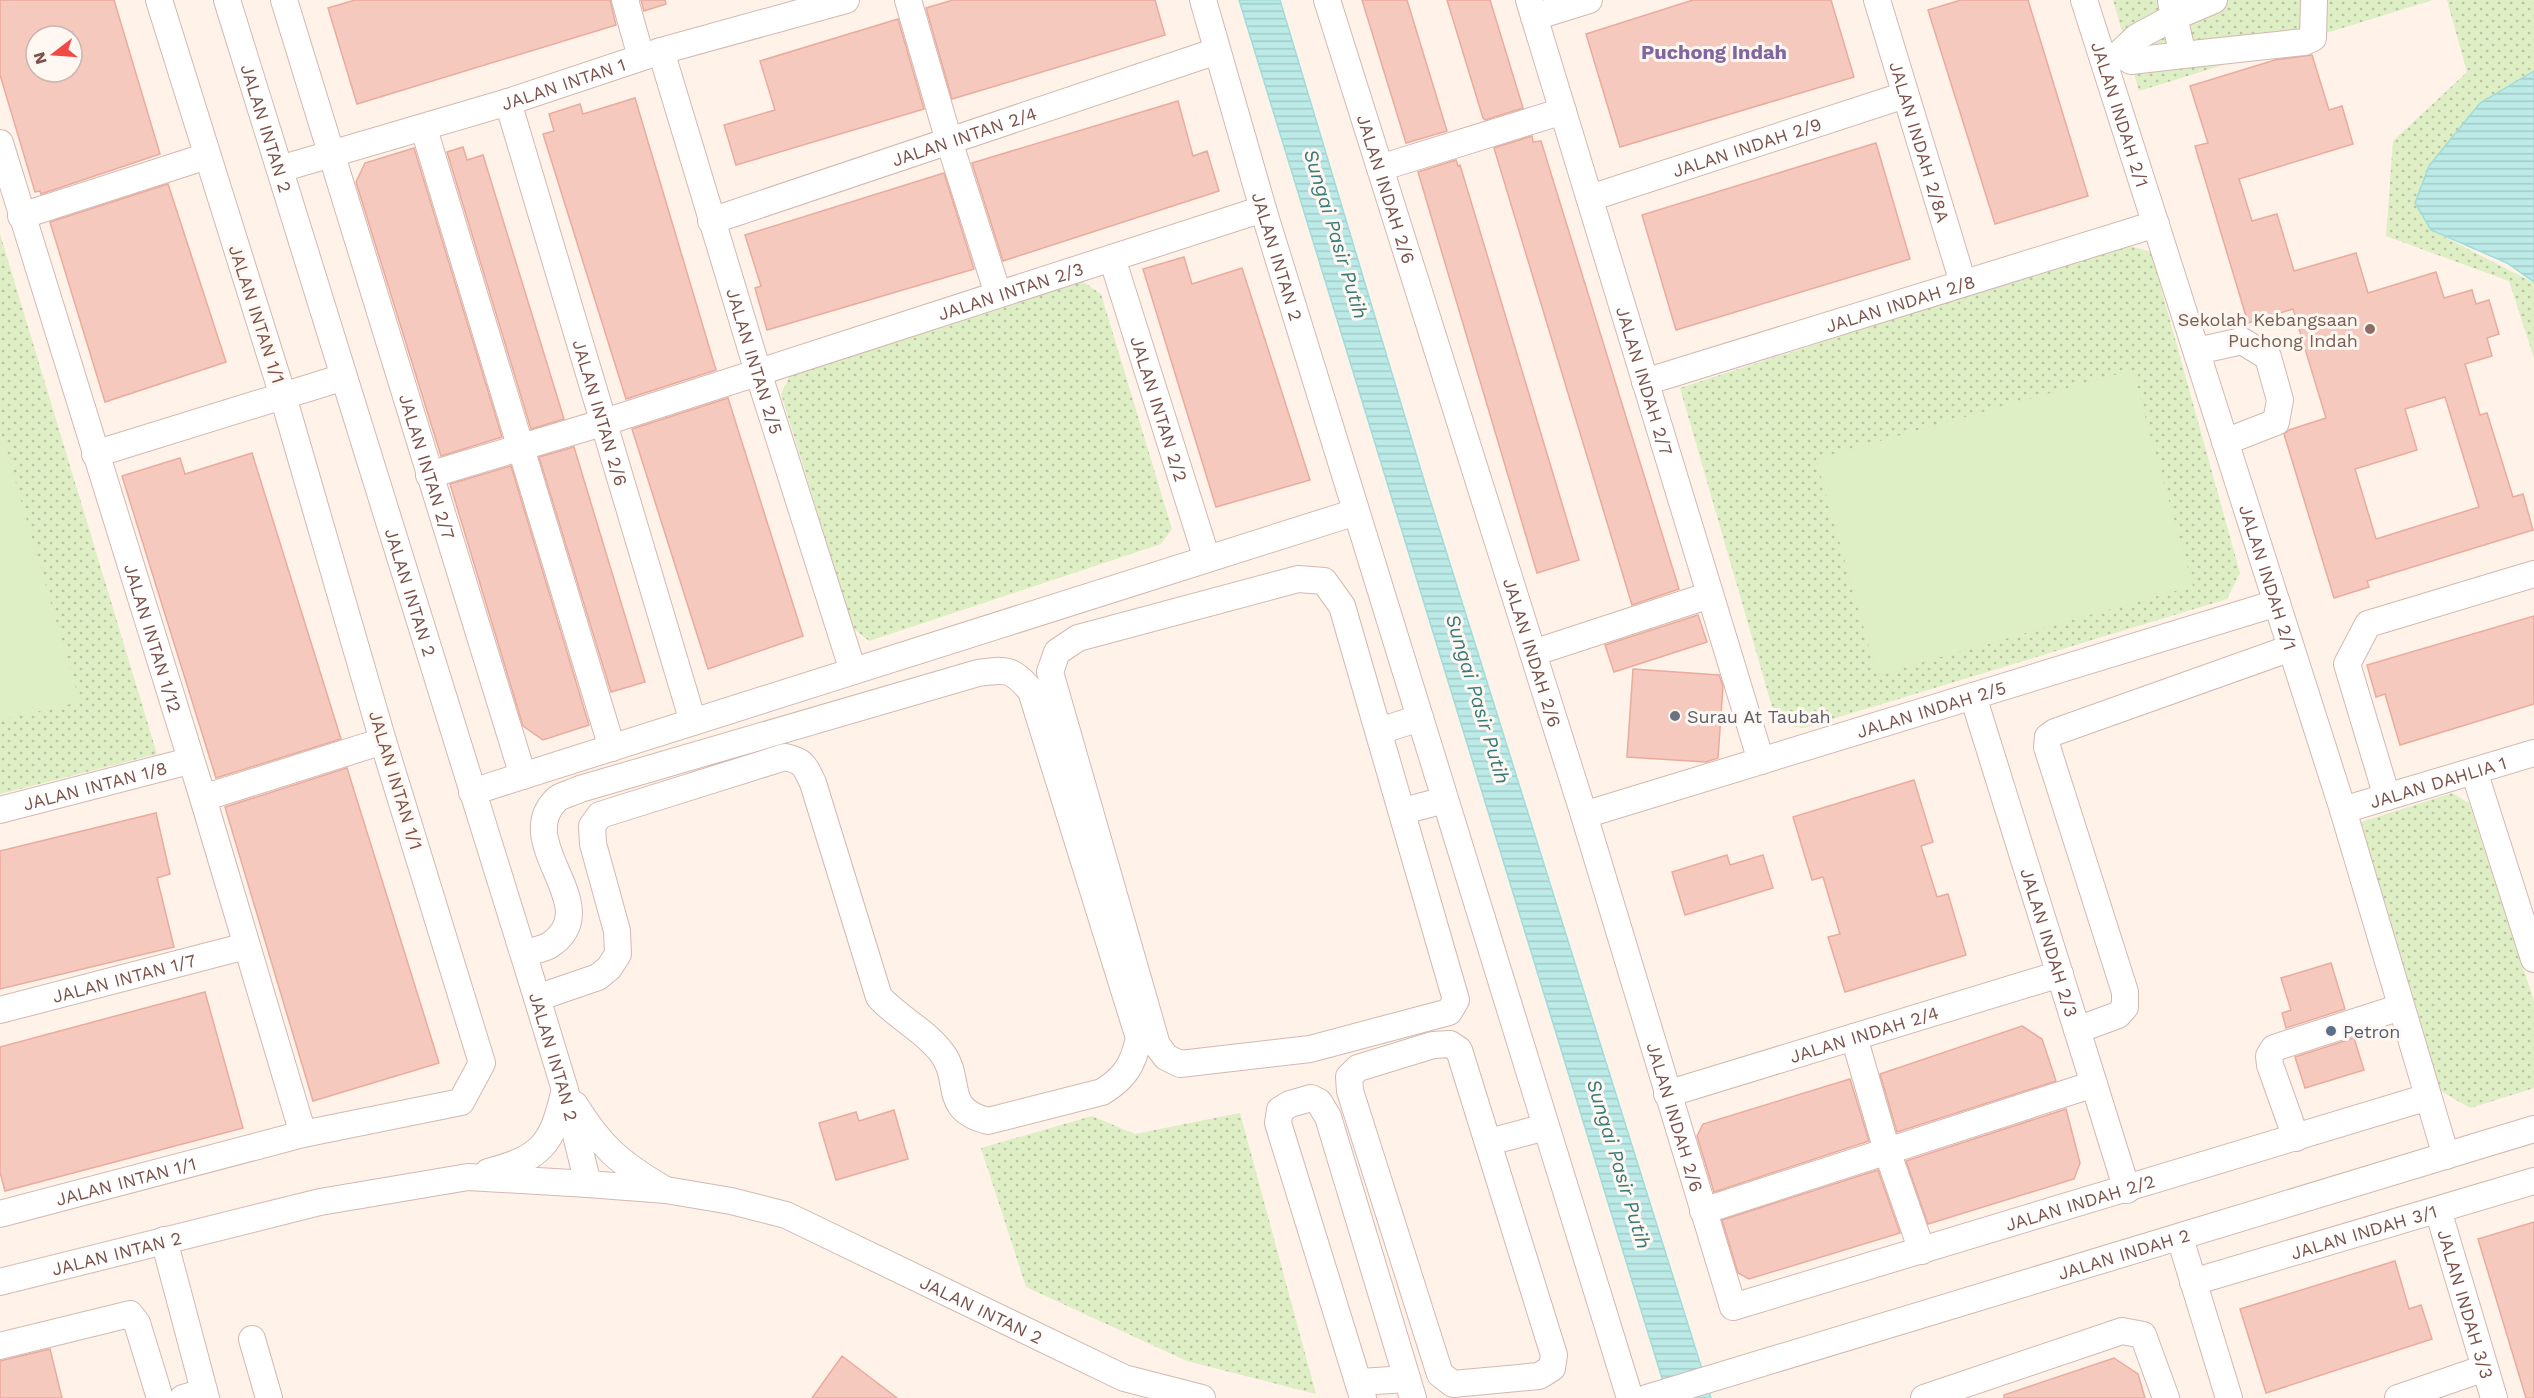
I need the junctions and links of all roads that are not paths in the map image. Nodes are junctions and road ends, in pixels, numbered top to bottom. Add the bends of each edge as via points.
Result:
1 (159, 0) edge
2 (227, 0) edge
3 (284, 0) edge
4 (625, 0) edge
5 (846, 0) edge
6 (908, 0) edge
7 (1203, 0) edge
8 (1327, 0) edge
9 (1589, 0) edge
10 (1877, 0) edge
11 (2084, 0) edge
12 (2214, 0) edge
13 (2314, 0) edge
14 (1532, 8) edge
15 (2173, 9) edge
16 (1217, 51) junction
17 (651, 54) junction
18 (2183, 55) junction
19 (2111, 57) junction
20 (1905, 95) junction
21 (508, 102) junction
22 (1563, 111) junction
23 (424, 129) junction
24 (949, 141) junction
25 (0, 143) edge
26 (330, 155) junction
27 (207, 156) junction
28 (1380, 168) junction
29 (280, 170) junction
30 (1590, 198) junction
31 (1263, 209) junction
32 (21, 216) junction
33 (711, 221) junction
34 (2156, 224) junction
35 (1112, 258) junction
36 (1962, 283) junction
37 (998, 294) junction
38 (2197, 351) junction
39 (758, 372) junction
40 (344, 377) junction
41 (1645, 382) junction
42 (283, 396) junction
43 (605, 422) junction
44 (2225, 442) junction
45 (521, 447) junction
46 (95, 454) junction
47 (429, 475) junction
48 (1356, 512) junction
49 (1207, 559) junction
50 (2534, 574) edge
51 (1710, 595) junction
52 (2277, 603) junction
53 (2291, 648) junction
54 (1533, 653) junction
55 (853, 671) junction
56 (1973, 696) junction
57 (1420, 718) junction
58 (693, 722) junction
59 (789, 728) junction
60 (1379, 731) junction
61 (383, 741) junction
62 (612, 748) junction
63 (2534, 753) edge
64 (799, 760) junction
65 (189, 761) junction
66 (1761, 761) junction
67 (2474, 771) junction
68 (523, 776) junction
69 (472, 792) junction
70 (2387, 797) junction
71 (202, 798) junction
72 (1445, 800) junction
73 (0, 810) edge
74 (2343, 810) junction
75 (1403, 811) junction
76 (1584, 815) junction
77 (246, 946) junction
78 (524, 954) junction
79 (2534, 959) edge
80 (2060, 974) junction
81 (537, 998) junction
82 (2401, 1008) junction
83 (0, 1010) edge
84 (2077, 1030) junction
85 (1854, 1036) junction
86 (2094, 1084) junction
87 (565, 1090) junction
88 (1667, 1094) junction
89 (2428, 1097) junction
90 (1546, 1126) junction
91 (2534, 1129) edge
92 (303, 1134) junction
93 (2296, 1138) junction
94 (1489, 1142) junction
95 (1887, 1151) junction
96 (2446, 1156) junction
97 (468, 1177) junction
98 (2534, 1181) edge
99 (588, 1184) junction
100 (666, 1190) junction
101 (2127, 1190) junction
102 (2, 1207) edge
103 (1703, 1210) junction
104 (2438, 1210) junction
105 (2180, 1238) junction
106 (164, 1240) junction
107 (1922, 1251) junction
108 (0, 1282) edge
109 (2193, 1282) junction
110 (1732, 1307) joint
111 (252, 1339) dead end
112 (0, 1346) edge
113 (2485, 1368) junction
114 (1123, 1388) edge
115 (1410, 1389) edge
116 (1361, 1390) edge
117 (1961, 1392) edge
118 (198, 1396) edge
119 (1653, 1396) edge
120 (160, 1398) edge
121 (269, 1398) edge
122 (1202, 1398) edge
123 (1630, 1398) edge
124 (1924, 1398) edge
125 (2166, 1398) edge
126 (2229, 1398) edge
127 (2398, 1398) edge
128 (2494, 1398) edge

1 - 27 street, JALAN INTAN 1/1
2 - 29 street, JALAN INTAN 2
3 - 26 street, JALAN INTAN 2/7
4 - 17 street, JALAN INTAN 2/5
5 - 17 street, JALAN INTAN 1
6 - 24 street
7 - 16 street, JALAN INTAN 2
8 - 28 street, JALAN INDAH 2/6
9 - 14 street
10 - 20 street, JALAN INDAH 2/8A
11 - 19 street, JALAN INDAH 2/1
12 - 15 street
13 - 18 street via 2313,38
14 - 22 street, JALAN INDAH 2/7
15 - 18 street
15 - 19 street
16 - 24 street, JALAN INTAN 2/4
16 - 31 street, JALAN INTAN 2
17 - 21 street, JALAN INTAN 1
17 - 33 street, JALAN INTAN 2/5
18 - 19 street via 2131,61
19 - 34 street, JALAN INDAH 2/1
20 - 30 street, JALAN INDAH 2/9
20 - 36 street, JALAN INDAH 2/8A
21 - 23 street, JALAN INTAN 1
21 - 43 street, JALAN INTAN 2/6
22 - 28 street
22 - 30 street, JALAN INDAH 2/7
23 - 26 street, JALAN INTAN 1
23 - 45 street
24 - 33 street, JALAN INTAN 2/4
24 - 37 street
25 - 32 street, JALAN INTAN 1/12
26 - 29 street, JALAN INTAN 1
26 - 47 street, JALAN INTAN 2/7
27 - 32 street
27 - 42 street, JALAN INTAN 1/1
28 - 54 street, JALAN INDAH 2/6
29 - 40 street, JALAN INTAN 2
30 - 41 street, JALAN INDAH 2/7
31 - 35 street, JALAN INTAN 2/3
31 - 48 street, JALAN INTAN 2
32 - 46 street, JALAN INTAN 1/12
33 - 39 street, JALAN INTAN 2/5
34 - 36 street, JALAN INDAH 2/8
34 - 38 street, JALAN INDAH 2/1
35 - 37 street, JALAN INTAN 2/3
35 - 49 street, JALAN INTAN 2/2
36 - 41 street, JALAN INDAH 2/8
37 - 39 street, JALAN INTAN 2/3
38 - 44 street, JALAN INDAH 2/1
38 - 44 street via 2242,341 2268,357 2280,400 2276,422
39 - 43 street, JALAN INTAN 2/3
39 - 55 street, JALAN INTAN 2/5
40 - 42 street
40 - 69 street, JALAN INTAN 2
41 - 51 street, JALAN INDAH 2/7
42 - 46 street
42 - 61 street, JALAN INTAN 1/1
43 - 45 street, JALAN INTAN 2/3
43 - 58 street, JALAN INTAN 2/6
44 - 52 street, JALAN INDAH 2/1
45 - 47 street, JALAN INTAN 2/3
45 - 62 street
46 - 65 street, JALAN INTAN 1/12
47 - 68 street, JALAN INTAN 2/7
48 - 49 street
48 - 57 street, JALAN INTAN 2
49 - 55 street
50 - 70 street via 2368,624 2347,664
51 - 54 street
51 - 66 street, JALAN INDAH 2/7
52 - 53 street, JALAN INDAH 2/1
52 - 56 street, JALAN INDAH 2/5
53 - 74 street, JALAN INDAH 2/1
53 - 84 street via 2048,737 2047,747 2125,992 2125,1007 2118,1015
54 - 76 street, JALAN INDAH 2/6
55 - 58 street
56 - 66 street, JALAN INDAH 2/5
56 - 80 street, JALAN INDAH 2/3
57 - 60 street
57 - 72 street, JALAN INTAN 2
58 - 62 street
59 - 64 street
59 - 64 street via 978,673 1003,669 1018,675 1031,691 1046,734 1139,1038 1135,1055 1119,1082 1102,1092 988,1121 972,1117 962,1107 944,1055 879,997 823,810 806,767
59 - 78 street via 580,789 556,800 544,818 543,834 569,904 569,921 564,933 549,946
60 - 75 street
60 - 75 street via 1342,606 1324,581 1298,579 1078,638 1057,652 1050,672 1157,1045 1166,1057 1180,1064 1310,1049 1449,1012 1456,1000
61 - 71 street
61 - 92 street, JALAN INTAN 1/1 via 482,1063 461,1102
62 - 68 street
63 - 67 street, JALAN DAHLIA 1
64 - 81 street via 768,760 600,814 592,826 593,844 617,931 618,954 598,977
65 - 71 street, JALAN INTAN 1/12
65 - 73 street, JALAN INTAN 1/8
66 - 76 street, JALAN INDAH 2/5
67 - 70 street, JALAN DAHLIA 1
67 - 79 street
68 - 69 street
69 - 78 street, JALAN INTAN 2
70 - 74 street, JALAN DAHLIA 1
71 - 77 street, JALAN INTAN 1/12
72 - 75 street
72 - 90 street, JALAN INTAN 2
74 - 82 street, JALAN INDAH 2/1
76 - 88 street, JALAN INDAH 2/6
77 - 83 street, JALAN INTAN 1/7
77 - 92 street, JALAN INTAN 1/12
78 - 81 street, JALAN INTAN 2
80 - 84 street, JALAN INDAH 2/3
80 - 85 street, JALAN INDAH 2/4
81 - 87 street, JALAN INTAN 2
82 - 89 street, JALAN INDAH 2/1
82 - 93 street via 2274,1048 2269,1056 2270,1065
84 - 86 street, JALAN INDAH 2/3
85 - 88 street, JALAN INDAH 2/4
85 - 95 street
86 - 95 street
86 - 101 street, JALAN INDAH 2/3
87 - 97 street via 556,1126 544,1145 520,1164
87 - 99 street, JALAN INTAN 2
87 - 100 street via 605,1148
88 - 103 street, JALAN INDAH 2/6
89 - 93 street, JALAN INDAH 2/2
89 - 96 street, JALAN INDAH 2/1
90 - 94 street
90 - 123 street, JALAN INTAN 2
91 - 96 street, JALAN INDAH 2
92 - 102 street, JALAN INTAN 1/1
93 - 101 street, JALAN INDAH 2/2
94 - 94 street via 1554,1355 1552,1368 1539,1376 1453,1384 1440,1374 1350,1091 1349,1077 1358,1068 1433,1045 1450,1044 1459,1050
95 - 103 street
95 - 107 street
96 - 105 street, JALAN INDAH 2
97 - 99 street, JALAN INTAN 2
97 - 106 street, JALAN INTAN 2 via 320,1202
98 - 104 street, JALAN INDAH 3/1
99 - 100 street, JALAN INTAN 2
100 - 114 street, JALAN INTAN 2 via 786,1215
101 - 107 street, JALAN INDAH 2/2
103 - 110 street, JALAN INDAH 2/6
104 - 109 street, JALAN INDAH 3/1
104 - 113 street, JALAN INDAH 3/3
105 - 109 street
105 - 119 street, JALAN INDAH 2
106 - 108 street, JALAN INTAN 2
106 - 118 street
107 - 110 street, JALAN INDAH 2/2
109 - 126 street
111 - 121 street
112 - 120 street via 130,1314 137,1323
113 - 127 street
113 - 128 street, JALAN INDAH 3/3
114 - 122 street, JALAN INTAN 2
115 - 116 street
115 - 116 street via 1328,1117 1319,1102 1311,1098 1280,1110 1278,1124
117 - 124 street
117 - 125 street via 2122,1331 2143,1335

